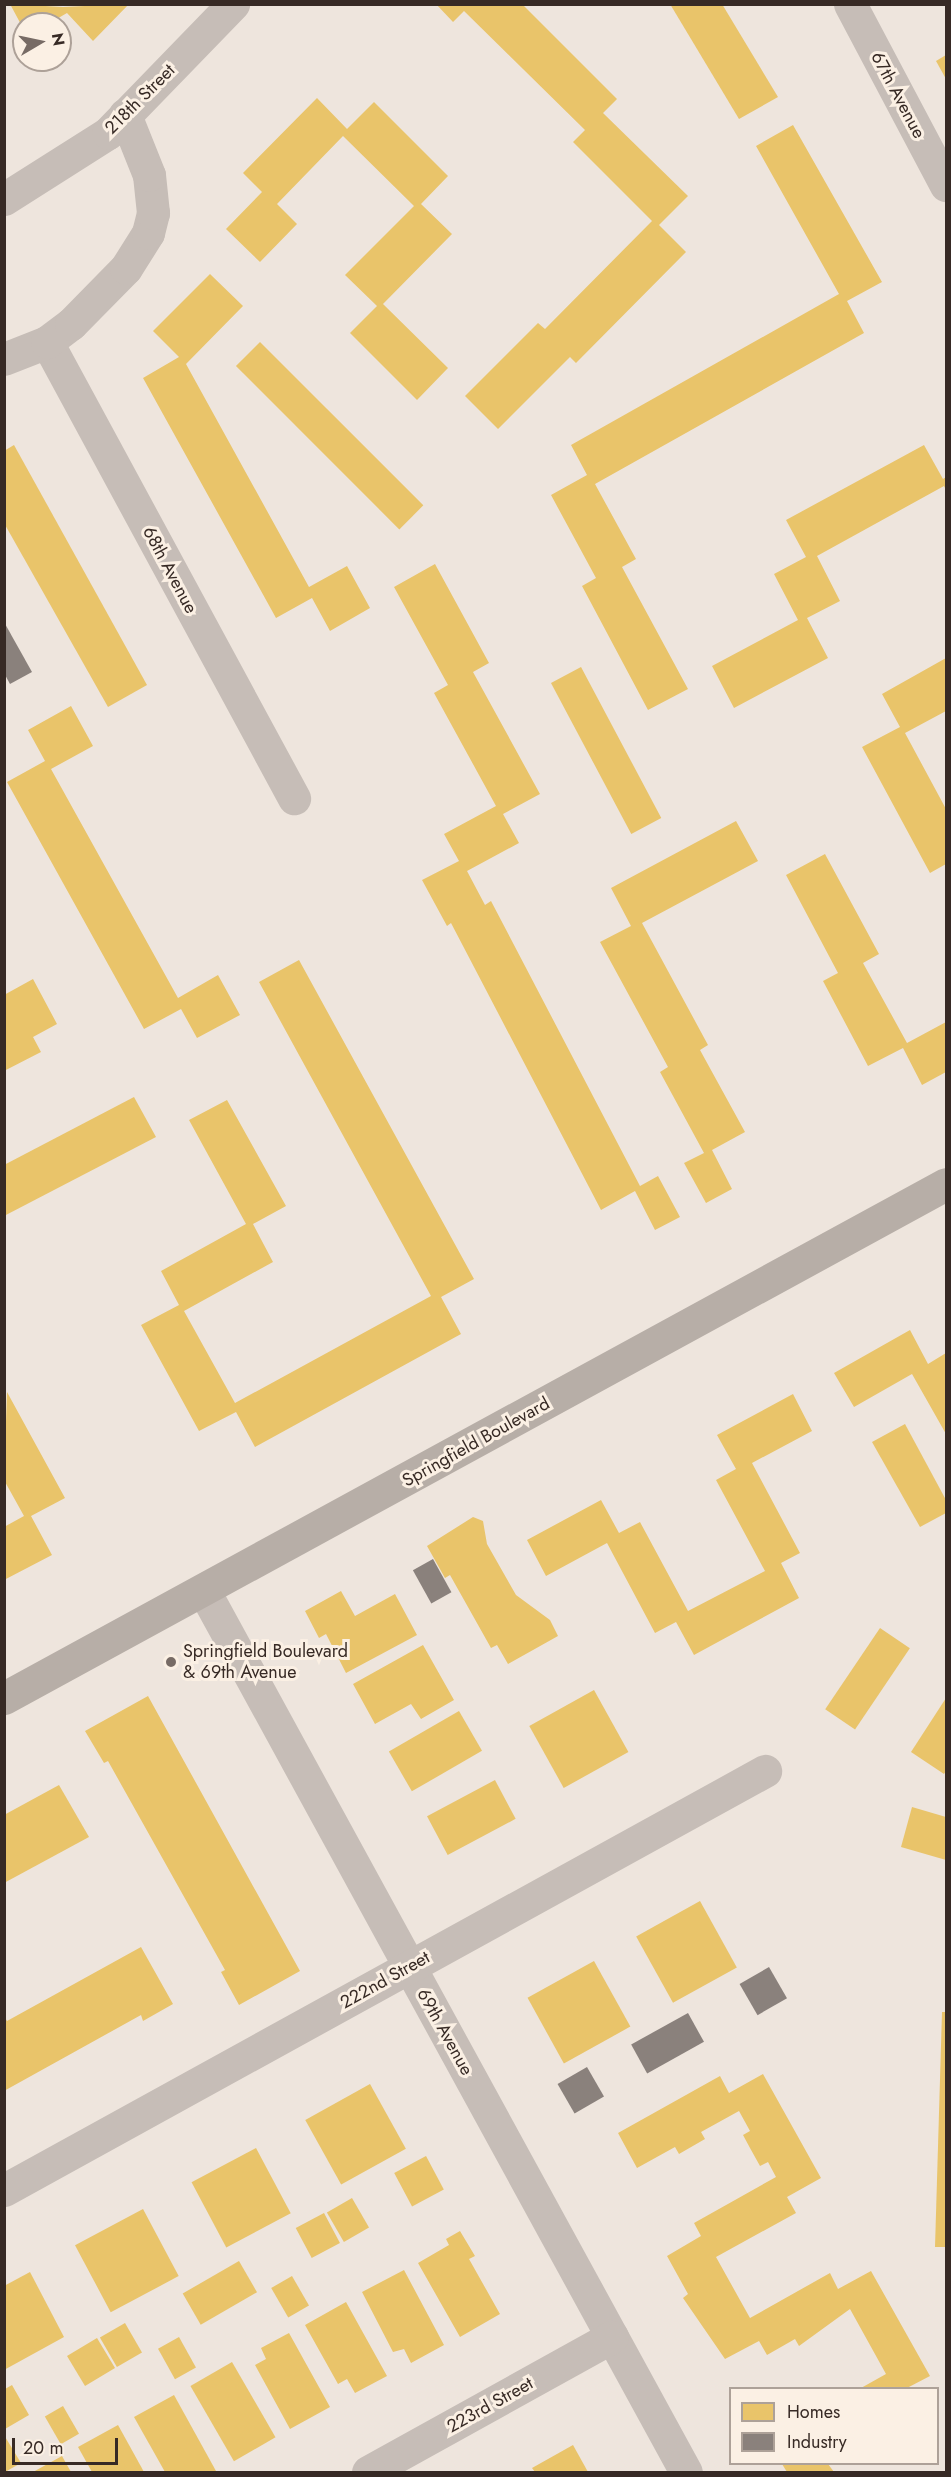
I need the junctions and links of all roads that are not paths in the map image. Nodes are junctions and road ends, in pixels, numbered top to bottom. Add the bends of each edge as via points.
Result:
1 (233, 4) edge
2 (862, 8) edge
3 (125, 115) junction
4 (946, 185) edge
5 (4, 199) edge
6 (47, 342) junction
7 (4, 359) edge
8 (294, 798) dead end
9 (946, 1184) edge
10 (204, 1591) junction
11 (4, 1698) edge
12 (765, 1771) dead end
13 (410, 1966) junction
14 (4, 2190) edge
15 (612, 2337) junction
16 (368, 2472) edge
17 (686, 2472) edge

1 - 3 street, 218th Street
2 - 4 street, 67th Avenue
3 - 5 street, 218th Street via 108,133
3 - 6 street via 149,175 153,213 143,242 126,268
6 - 7 street
6 - 8 street, 68th Avenue
9 - 10 main road, Springfield Boulevard
10 - 11 main road, Springfield Boulevard
10 - 13 street, 69th Avenue
12 - 13 street, 222nd Street
13 - 14 street, 222nd Street
13 - 15 street, 69th Avenue
15 - 16 street, 223rd Street
15 - 17 street, 69th Avenue

